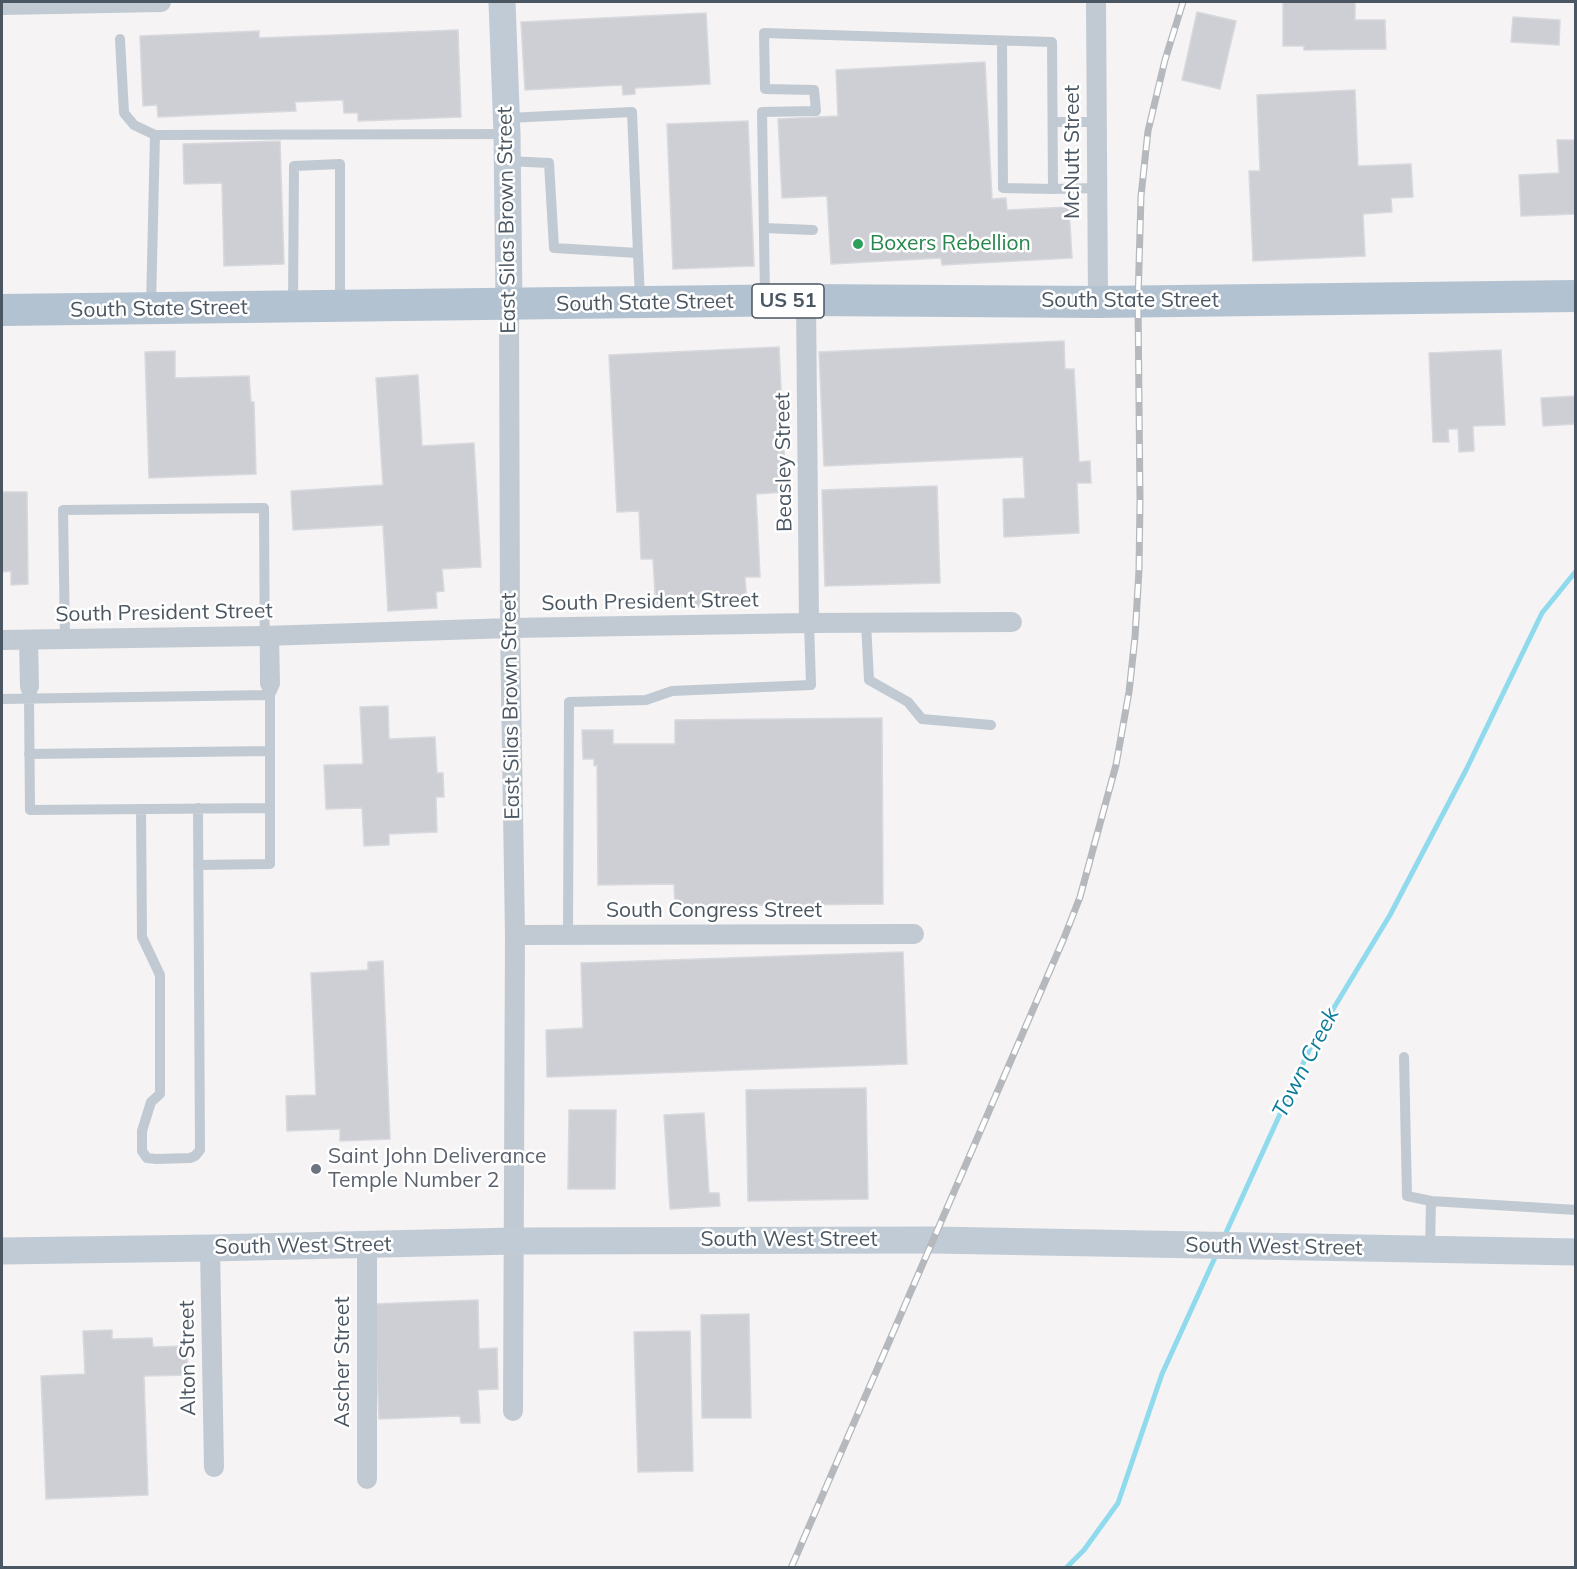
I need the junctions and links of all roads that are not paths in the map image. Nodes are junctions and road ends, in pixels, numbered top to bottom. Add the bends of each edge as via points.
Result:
1 (161, 2) edge
2 (502, 2) edge
3 (1096, 2) edge
4 (2, 5) edge
5 (120, 39) dead end
6 (1002, 41) junction
7 (1053, 122) junction
8 (1097, 122) junction
9 (506, 126) junction
10 (155, 135) junction
11 (507, 161) junction
12 (1097, 188) junction
13 (1053, 189) junction
14 (764, 228) junction
15 (813, 230) dead end
16 (638, 253) junction
17 (1575, 296) edge
18 (806, 300) junction
19 (765, 301) junction
20 (1098, 302) junction
21 (640, 303) junction
22 (509, 305) junction
23 (293, 307) junction
24 (340, 307) junction
25 (151, 309) junction
26 (2, 310) edge
27 (1012, 622) dead end
28 (809, 623) junction
29 (866, 623) junction
30 (510, 628) junction
31 (269, 636) junction
32 (65, 639) junction
33 (2, 640) edge
34 (28, 640) junction
35 (270, 695) junction
36 (29, 698) junction
37 (2, 699) edge
38 (991, 725) dead end
39 (270, 751) junction
40 (29, 754) junction
41 (198, 808) junction
42 (270, 808) junction
43 (141, 809) junction
44 (198, 865) junction
45 (914, 934) dead end
46 (515, 935) junction
47 (568, 935) junction
48 (1404, 1057) dead end
49 (1431, 1201) junction
50 (1575, 1210) edge
51 (514, 1241) junction
52 (367, 1245) junction
53 (210, 1248) junction
54 (1430, 1250) junction
55 (2, 1251) edge
56 (1575, 1252) edge
57 (513, 1411) dead end
58 (214, 1467) dead end
59 (368, 1479) dead end

1 - 4 street
2 - 9 street, East Silas Brown Street
3 - 8 street, McNutt Street
5 - 10 lane via 124,113 134,125
6 - 7 lane via 1052,42
6 - 13 lane via 1003,188
6 - 14 lane via 764,33 765,89 814,90 816,111 762,112
7 - 8 lane
7 - 13 lane
8 - 12 street, McNutt Street
9 - 10 lane
9 - 11 street, East Silas Brown Street
9 - 16 lane via 632,112
10 - 25 lane
11 - 16 lane via 549,162 554,249
11 - 22 street, East Silas Brown Street
12 - 13 lane
12 - 20 street, McNutt Street
14 - 15 lane
14 - 19 lane
16 - 21 lane
17 - 20 main road, South State Street / US 51
18 - 19 main road, South State Street / US 51
18 - 20 main road, South State Street / US 51
18 - 28 street, Beasley Street
19 - 21 main road, South State Street / US 51
21 - 22 main road, South State Street / US 51
22 - 24 main road, South State Street / US 51
22 - 30 street, East Silas Brown Street
23 - 24 main road, South State Street / US 51
23 - 24 lane via 294,166 340,164
23 - 25 main road, South State Street / US 51
25 - 26 main road, South State Street / US 51
27 - 29 street, South President Street
28 - 29 street, South President Street
28 - 30 street, South President Street
28 - 47 lane via 811,685 672,691 646,700 569,702
29 - 38 lane via 869,680 908,702 922,719
30 - 31 street, South President Street
30 - 46 street, East Silas Brown Street
31 - 32 street, South President Street
31 - 32 lane via 264,508 63,510
31 - 35 lane via 265,684
32 - 34 street, South President Street
33 - 34 street, South President Street
34 - 36 lane via 25,687
35 - 36 lane
35 - 39 lane
36 - 37 lane
36 - 40 lane
39 - 40 lane
39 - 42 lane
40 - 43 lane via 30,810
41 - 42 lane
41 - 43 lane
41 - 44 lane
42 - 44 lane via 270,864
43 - 44 lane via 142,937 160,975 160,1094 151,1101 142,1131 142,1151 147,1158 190,1158 200,1150
45 - 47 street, South Congress Street
46 - 47 street, South Congress Street
46 - 51 street, East Silas Brown Street
48 - 49 lane via 1407,1196
49 - 50 lane
49 - 54 lane
51 - 52 street, South West Street
51 - 54 street, South West Street via 934,1240
51 - 57 street, East Silas Brown Street
52 - 53 street, South West Street
52 - 59 street, Ascher Street
53 - 55 street, South West Street
53 - 58 street, Alton Street
54 - 56 street, South West Street

